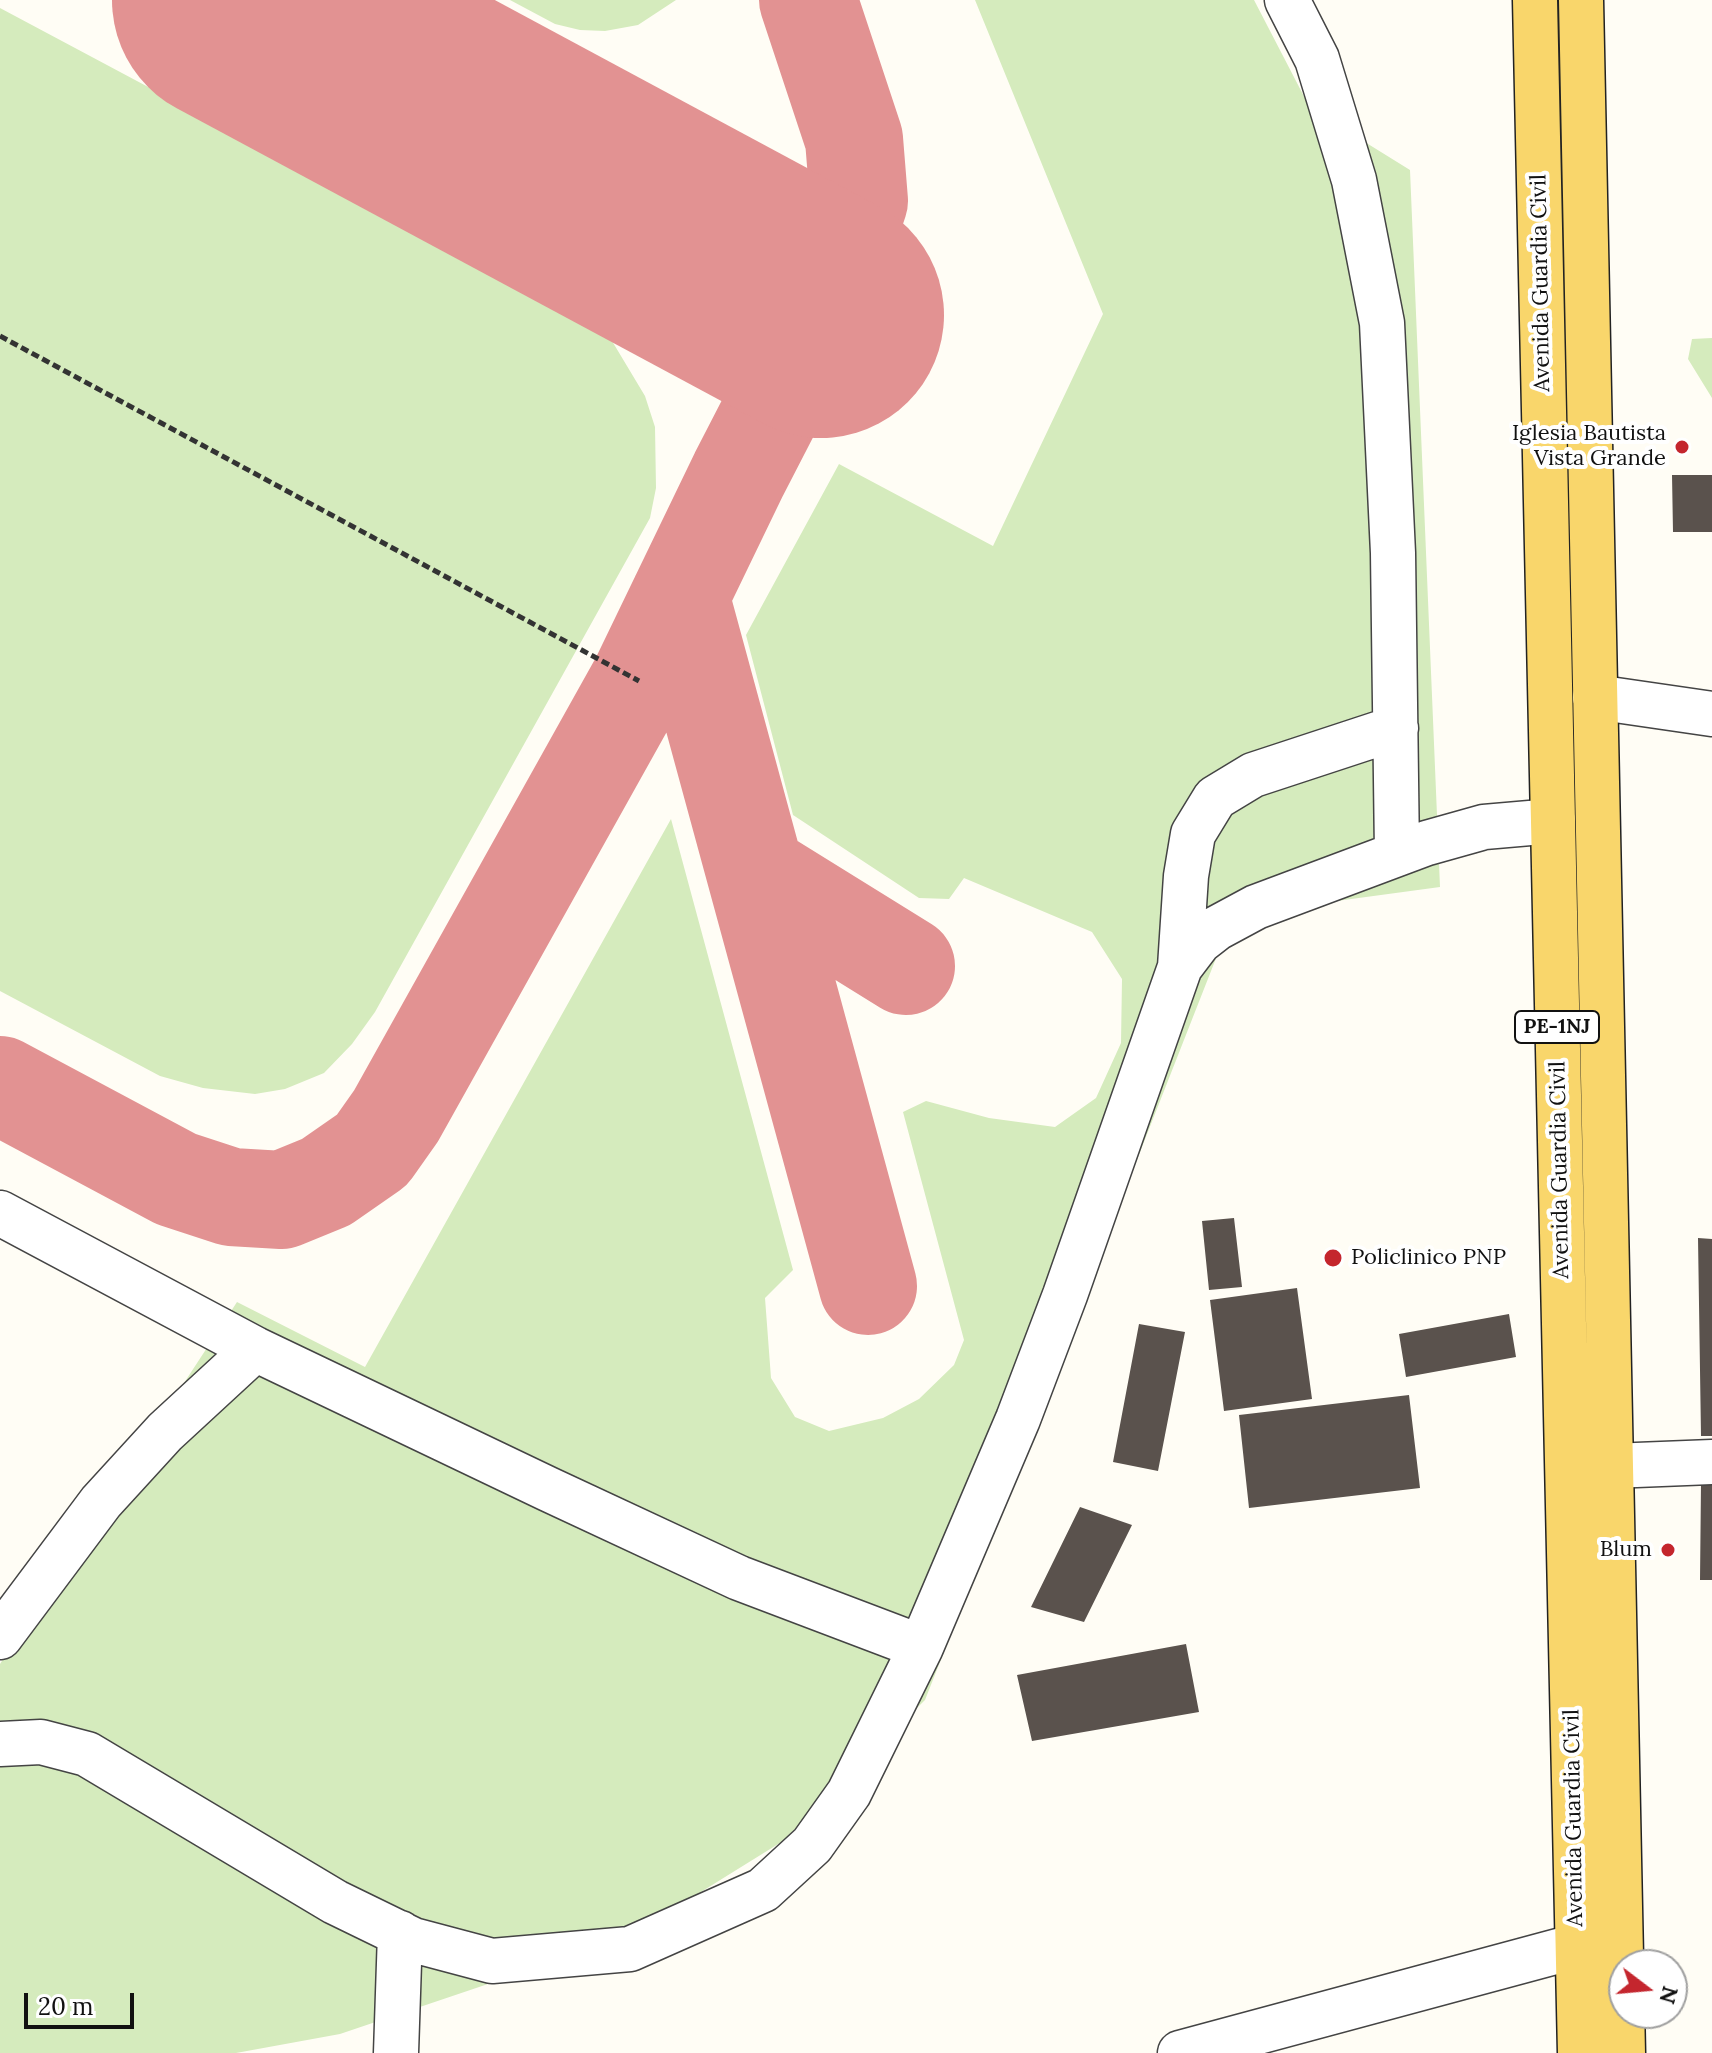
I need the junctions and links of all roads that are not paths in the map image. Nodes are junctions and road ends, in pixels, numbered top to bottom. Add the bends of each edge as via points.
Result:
1 (1287, 0) edge
2 (1535, 0) edge
3 (1581, 0) edge
4 (1542, 327) junction
5 (1588, 327) junction
6 (1595, 697) junction
7 (1712, 714) edge
8 (1396, 728) junction
9 (1553, 821) junction
10 (1397, 854) junction
11 (1180, 967) junction
12 (1604, 1136) junction
13 (1559, 1139) junction
14 (0, 1213) edge
15 (255, 1349) junction
16 (1712, 1462) edge
17 (1611, 1466) junction
18 (0, 1637) edge
19 (921, 1647) junction
20 (0, 1744) edge
21 (400, 1933) junction
22 (1620, 1934) junction
23 (1577, 1947) junction
24 (396, 2053) edge
25 (1180, 2053) edge
26 (1580, 2053) edge
27 (1623, 2053) edge

1 - 8 street via 1317,59 1354,180 1382,323
2 - 4 main road, Avenida Guardia Civil / PE-1NJ
3 - 5 main road, Avenida Guardia Civil / PE-1NJ
4 - 5 main road
4 - 9 main road, Avenida Guardia Civil / PE-1NJ
5 - 6 main road, Avenida Guardia Civil / PE-1NJ
6 - 7 street
6 - 12 main road, Avenida Guardia Civil / PE-1NJ
8 - 10 street
8 - 11 street via 1253,775 1215,798 1193,834
9 - 10 street via 1484,827
9 - 13 main road, Avenida Guardia Civil / PE-1NJ
10 - 11 street via 1256,907 1199,942
11 - 19 street via 1018,1419
12 - 13 main road
12 - 17 main road, Avenida Guardia Civil / PE-1NJ
13 - 23 main road, Avenida Guardia Civil / PE-1NJ
14 - 15 street
15 - 18 street via 165,1432 101,1502
15 - 19 street via 739,1578
16 - 17 street
17 - 22 main road, Avenida Guardia Civil / PE-1NJ
19 - 21 street via 849,1793 812,1845 763,1890 630,1949 492,1961
20 - 21 street via 41,1742 87,1754 335,1902
21 - 24 street
22 - 23 street
22 - 27 main road, Avenida Guardia Civil / PE-1NJ
23 - 25 street
23 - 26 main road, Avenida Guardia Civil / PE-1NJ

